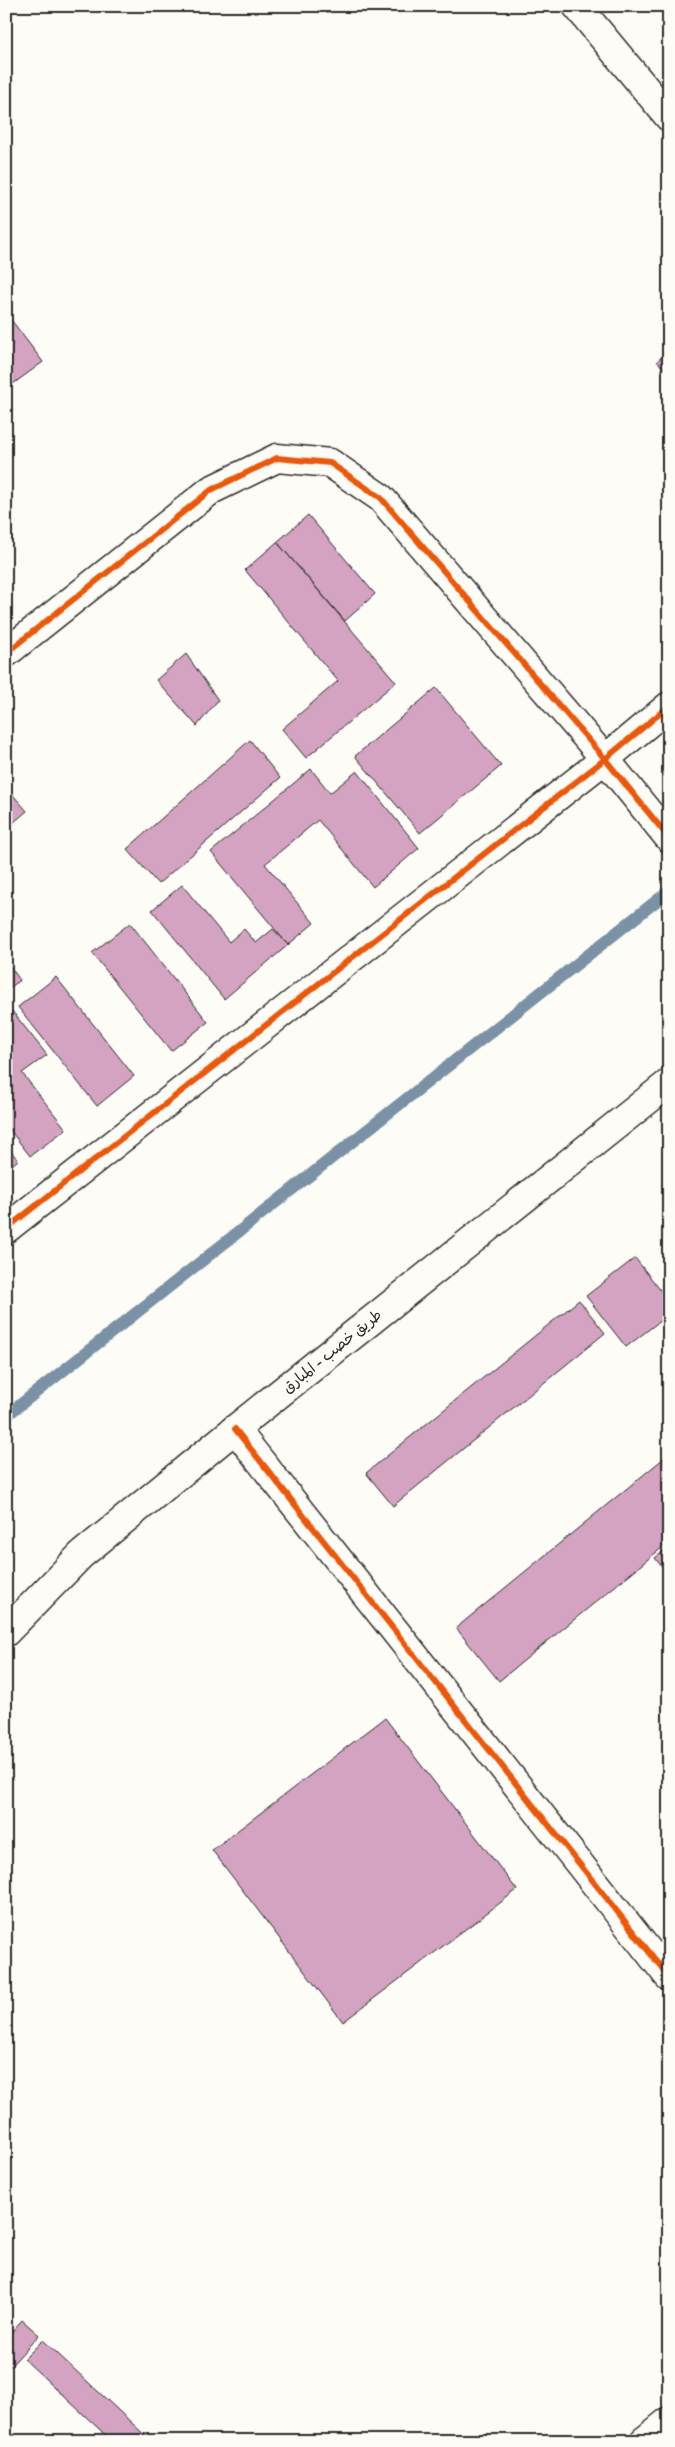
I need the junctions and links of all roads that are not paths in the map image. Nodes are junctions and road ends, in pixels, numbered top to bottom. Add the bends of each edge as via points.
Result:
1 (577, 6) edge
2 (669, 117) edge
3 (6, 653) edge
4 (669, 706) edge
5 (605, 759) junction
6 (669, 838) edge
7 (669, 1083) edge
8 (6, 1229) edge
9 (235, 1429) junction
10 (6, 1632) edge
11 (669, 1977) edge
12 (669, 2421) edge
13 (644, 2441) edge

1 - 2 street
3 - 5 street via 211,490 278,458 330,463 382,498
4 - 5 street
5 - 6 street
5 - 8 street
7 - 9 street, طريق خصب - المبارق
9 - 10 street, طريق خصب - المبارق via 81,1555
9 - 11 street
12 - 13 street

